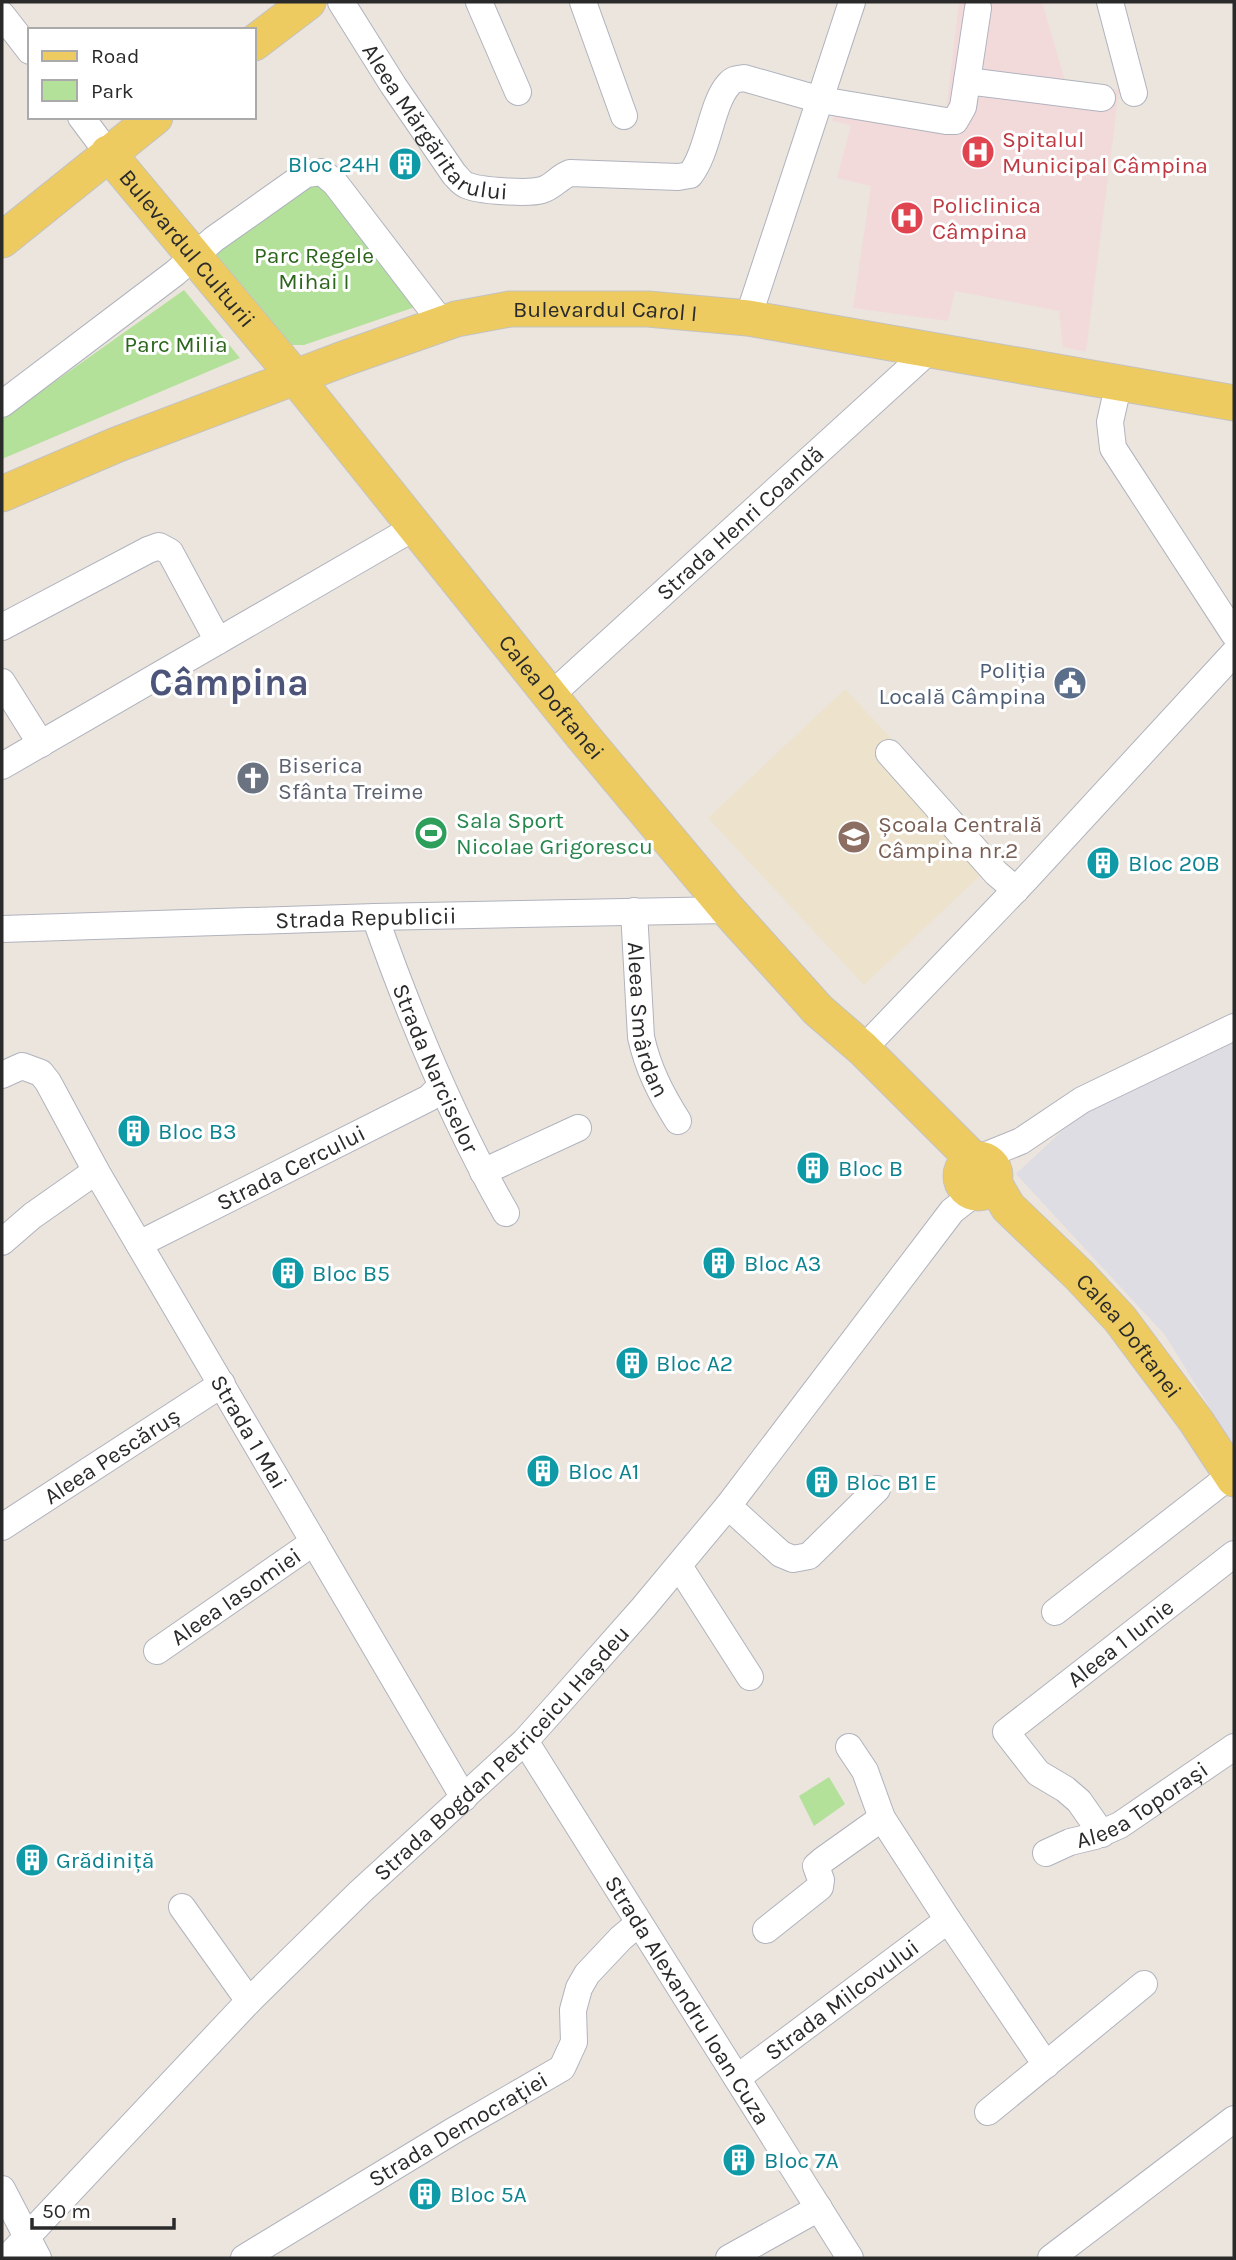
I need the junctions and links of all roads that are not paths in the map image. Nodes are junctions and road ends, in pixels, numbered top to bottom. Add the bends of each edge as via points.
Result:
1 (308, 2) edge
2 (341, 2) edge
3 (479, 2) edge
4 (583, 2) edge
5 (852, 2) edge
6 (1110, 2) edge
7 (978, 8) dead end
8 (2, 15) edge
9 (256, 41) edge
10 (28, 48) edge
11 (967, 81) junction
12 (518, 92) dead end
13 (1134, 93) dead end
14 (1102, 98) dead end
15 (821, 100) junction
16 (624, 116) dead end
17 (82, 119) edge
18 (152, 119) edge
19 (108, 153) junction
20 (2, 240) edge
21 (194, 256) junction
22 (748, 318) junction
23 (443, 324) junction
24 (931, 349) junction
25 (295, 377) junction
26 (1119, 382) junction
27 (1234, 403) edge
28 (2, 404) edge
29 (2, 494) edge
30 (415, 527) junction
31 (2, 627) edge
32 (1234, 634) edge
33 (218, 641) junction
34 (1234, 653) edge
35 (2, 682) edge
36 (550, 695) junction
37 (41, 744) junction
38 (889, 753) dead end
39 (2, 766) edge
40 (1016, 890) junction
41 (729, 910) junction
42 (634, 911) junction
43 (375, 917) junction
44 (2, 929) edge
45 (818, 1010) junction
46 (1234, 1027) edge
47 (863, 1049) junction
48 (2, 1075) edge
49 (440, 1087) junction
50 (678, 1121) dead end
51 (578, 1128) dead end
52 (96, 1171) junction
53 (483, 1172) junction
54 (978, 1184) junction
55 (506, 1213) dead end
56 (2, 1242) edge
57 (139, 1244) junction
58 (222, 1384) junction
59 (1233, 1477) edge
60 (877, 1489) dead end
61 (728, 1506) junction
62 (2, 1527) edge
63 (314, 1542) junction
64 (1234, 1554) edge
65 (679, 1566) junction
66 (1055, 1612) dead end
67 (157, 1651) dead end
68 (750, 1677) dead end
69 (525, 1741) junction
70 (849, 1747) dead end
71 (1234, 1747) edge
72 (464, 1798) junction
73 (882, 1818) junction
74 (1102, 1833) junction
75 (1046, 1853) dead end
76 (182, 1907) dead end
77 (948, 1920) junction
78 (639, 1923) junction
79 (766, 1930) dead end
80 (1144, 1984) dead end
81 (249, 2001) junction
82 (1046, 2064) junction
83 (737, 2078) junction
84 (988, 2112) dead end
85 (1234, 2119) edge
86 (2, 2189) edge
87 (819, 2208) junction
88 (32, 2248) edge
89 (7, 2258) edge
90 (244, 2258) edge
91 (729, 2258) edge
92 (850, 2258) edge
93 (1051, 2258) edge

1 - 9 main road
2 - 15 street, Aleea Mărgăritarului via 454,174 473,188 532,192 551,187 570,173 690,175 724,90 735,79
3 - 12 street
4 - 16 street
5 - 15 street
6 - 13 street
7 - 11 street
8 - 10 street
11 - 14 street
11 - 15 street via 963,107 954,121
15 - 22 street
17 - 19 street, Bulevardul Culturii
18 - 19 main road
19 - 20 main road
19 - 21 main road, Bulevardul Culturii
21 - 23 street via 306,174 321,173 335,183
21 - 25 main road, Bulevardul Culturii
21 - 28 street
22 - 23 main road, Bulevardul Carol I via 648,309 523,309 470,315
22 - 24 main road, Bulevardul Carol I
23 - 25 main road, Bulevardul Carol I
24 - 26 main road, Bulevardul Carol I
24 - 36 street, Strada Henri Coandă
25 - 29 main road, Bulevardul Carol I via 116,444
25 - 30 main road, Calea Doftanei
26 - 27 main road, Bulevardul Carol I
26 - 32 street via 1110,422 1116,455
30 - 33 street
30 - 36 main road, Calea Doftanei
31 - 33 street via 159,546 170,552
33 - 37 street
34 - 40 street
35 - 37 street
36 - 41 main road, Calea Doftanei
37 - 39 street
38 - 40 street
40 - 47 street
41 - 42 street, Strada Republicii
41 - 45 main road, Calea Doftanei
42 - 43 street, Strada Republicii
42 - 50 street, Aleea Smârdan via 643,1047 658,1089
43 - 44 street, Strada Republicii
43 - 49 street, Strada Narciselor
45 - 47 main road, Calea Doftanei
45 - 54 main road, Calea Doftanei via 849,1060
46 - 54 street, Strada Bogdan Petriceicu Hașdeu via 1082,1100 1021,1141
47 - 54 main road, Calea Doftanei
48 - 52 street, Strada 1 Mai via 22,1066 41,1073
49 - 53 street, Strada Narciselor
49 - 57 street, Strada Cercului via 429,1098
51 - 53 street
52 - 56 street
52 - 57 street, Strada 1 Mai
53 - 55 street, Strada Narciselor
54 - 59 main road, Calea Doftanei via 1080,1275 1120,1319
54 - 61 street, Strada Bogdan Petriceicu Hașdeu
57 - 58 street, Strada 1 Mai
58 - 62 street, Aleea Pescăruș
58 - 63 street, Strada 1 Mai
59 - 66 street
60 - 61 street via 809,1556 793,1559 781,1554
61 - 65 street, Strada Bogdan Petriceicu Hașdeu
63 - 67 street, Aleea Iasomiei
63 - 72 street, Strada 1 Mai
64 - 74 street, Aleea 1 Iunie via 1006,1732 1038,1773 1079,1801
65 - 68 street
65 - 69 street, Strada Bogdan Petriceicu Hașdeu
69 - 72 street, Strada Bogdan Petriceicu Hașdeu
69 - 78 street, Strada Alexandru Ioan Cuza
70 - 73 street via 865,1771
71 - 74 street, Aleea Toporași
72 - 81 street, Strada Bogdan Petriceicu Hașdeu
73 - 77 street
73 - 79 street via 816,1866 820,1888
74 - 75 street, Aleea Toporași
76 - 81 street
77 - 82 street
77 - 83 street, Strada Milcovului
78 - 83 street, Strada Alexandru Ioan Cuza
78 - 90 street, Strada Democrației via 587,1974 579,1988 573,2010 574,2042 562,2068
80 - 82 street
81 - 88 street, Strada Bogdan Petriceicu Hașdeu
82 - 84 street
83 - 87 street, Strada Alexandru Ioan Cuza
85 - 93 street
86 - 88 street
87 - 91 street
87 - 92 street, Strada Alexandru Ioan Cuza
88 - 89 street, Strada Bogdan Petriceicu Hașdeu

